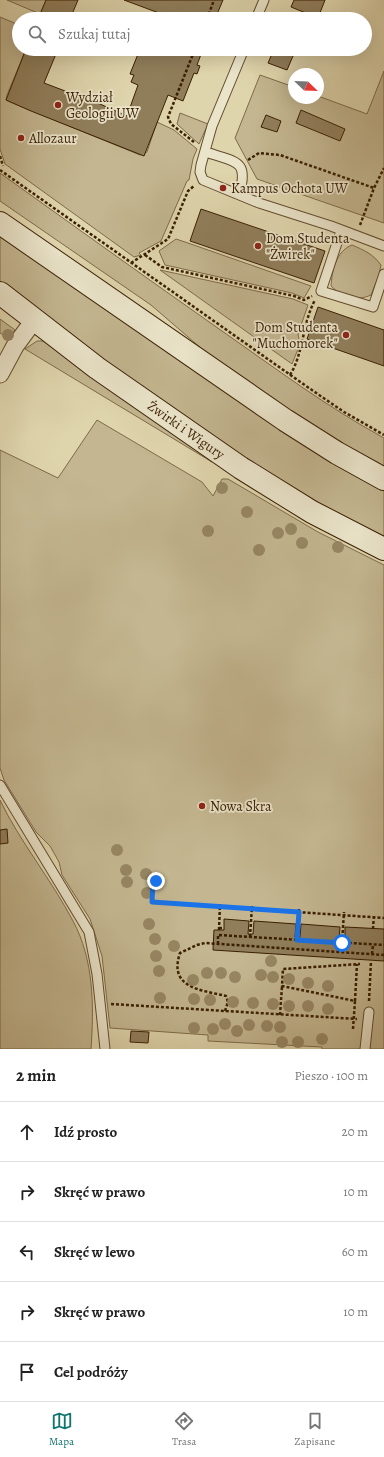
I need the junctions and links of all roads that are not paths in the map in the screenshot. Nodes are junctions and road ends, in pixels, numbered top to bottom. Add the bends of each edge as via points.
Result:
1 (264, 0) edge
2 (259, 12) edge
3 (241, 56) edge
4 (206, 152) junction
5 (239, 194) junction
6 (0, 223) edge
7 (341, 231) junction
8 (384, 246) edge
9 (384, 274) edge
10 (0, 293) edge
11 (35, 319) junction
12 (0, 374) edge
13 (384, 479) edge
14 (384, 549) edge
15 (0, 785) edge
16 (368, 1016) road end
17 (105, 1049) edge
18 (365, 1049) edge

1 - 2 lane
3 - 4 lane via 212,126
4 - 5 lane via 240,165 244,176
4 - 5 lane via 200,172 203,180
5 - 7 lane
6 - 13 main road via 285,420
7 - 8 lane
7 - 9 lane via 321,291 373,307
10 - 11 main road, Żwirki i Wigury
11 - 12 street via 15,346
11 - 14 main road, Żwirki i Wigury via 97,368 256,478 318,515
15 - 17 lane via 89,932 97,974
16 - 18 lane

